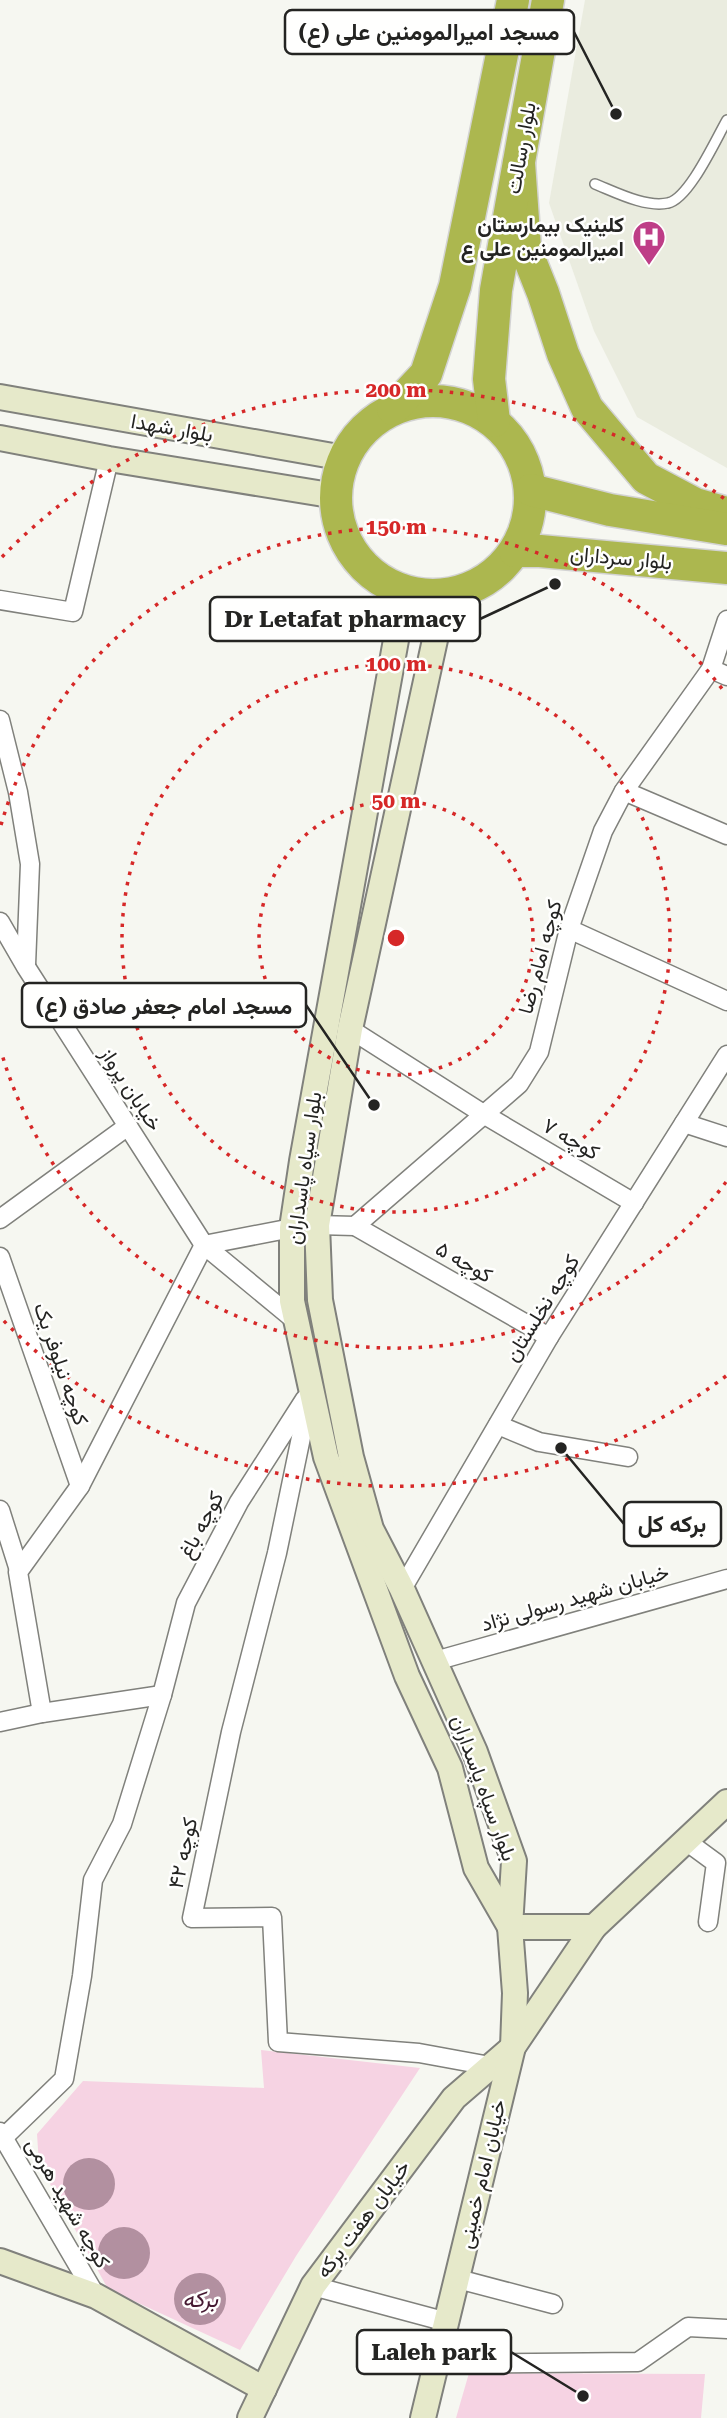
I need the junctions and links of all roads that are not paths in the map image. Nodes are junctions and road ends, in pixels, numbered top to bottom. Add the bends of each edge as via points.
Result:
1 (548, 0) edge
2 (508, 1) edge
3 (727, 120) edge
4 (519, 163) junction
5 (595, 184) dead end
6 (0, 397) edge
7 (393, 410) junction
8 (494, 421) junction
9 (0, 438) edge
10 (344, 458) junction
11 (109, 459) junction
12 (531, 490) junction
13 (336, 496) junction
14 (610, 510) junction
15 (727, 513) edge
16 (727, 529) edge
17 (515, 551) junction
18 (609, 557) junction
19 (727, 568) edge
20 (405, 590) junction
21 (445, 594) junction
22 (0, 600) edge
23 (727, 620) edge
24 (719, 673) edge
25 (0, 720) edge
26 (624, 791) junction
27 (727, 835) edge
28 (0, 922) edge
29 (569, 929) junction
30 (26, 967) junction
31 (727, 1000) edge
32 (350, 1029) junction
33 (727, 1055) edge
34 (485, 1115) junction
35 (684, 1123) junction
36 (128, 1126) junction
37 (727, 1137) edge
38 (634, 1203) junction
39 (0, 1219) edge
40 (317, 1225) junction
41 (355, 1226) junction
42 (292, 1228) junction
43 (204, 1244) junction
44 (0, 1257) edge
45 (296, 1321) junction
46 (550, 1338) junction
47 (310, 1391) junction
48 (498, 1425) junction
49 (628, 1457) dead end
50 (80, 1486) junction
51 (0, 1510) edge
52 (19, 1570) junction
53 (727, 1579) edge
54 (402, 1589) junction
55 (435, 1661) junction
56 (162, 1695) junction
57 (42, 1713) junction
58 (0, 1723) edge
59 (727, 1802) edge
60 (686, 1841) junction
61 (708, 1922) dead end
62 (510, 1927) junction
63 (594, 1927) junction
64 (513, 2046) junction
65 (490, 2066) junction
66 (2, 2135) edge
67 (2, 2266) edge
68 (458, 2280) junction
69 (313, 2286) junction
70 (96, 2296) junction
71 (553, 2304) dead end
72 (447, 2322) junction
73 (727, 2329) edge
74 (437, 2364) junction
75 (264, 2389) junction
76 (250, 2418) edge
77 (423, 2418) edge

1 - 4 highway, بلوار رسالت
2 - 7 highway via 455,286 426,374
3 - 5 lane via 685,193 669,204 636,201
4 - 8 highway, بلوار رسالت via 496,290 489,379
4 - 15 highway via 525,247 587,408 646,478 695,504
6 - 10 main road, بلوار شهدا
7 - 8 highway via 418,401 445,401
7 - 10 highway via 356,438
8 - 12 highway via 519,452
9 - 11 main road, بلوار شهدا
10 - 13 highway
11 - 13 main road, بلوار شهدا
11 - 22 street via 73,612
12 - 14 highway, بلوار سرداران
12 - 17 highway via 525,532
13 - 20 highway via 344,536 354,554 368,570
14 - 16 highway, بلوار سرداران
14 - 18 highway via 594,531 596,546
17 - 18 highway, بلوار سرداران
17 - 21 highway via 485,580
18 - 19 highway, بلوار سرداران
20 - 21 highway
20 - 42 main road, بلوار سپاه پاسداران
21 - 32 main road, بلوار سپاه پاسداران
23 - 24 street, کوچه امام رضا
24 - 26 street, کوچه امام رضا
25 - 30 street via 30,864
26 - 27 street
26 - 29 street, کوچه امام رضا via 603,831
28 - 30 street, خیابان پرواز
29 - 31 street
29 - 34 street, کوچه امام رضا via 539,1052 519,1084
30 - 36 street, خیابان پرواز
32 - 34 street, کوچه ۷
32 - 40 main road, بلوار سپاه پاسداران
33 - 35 street, کوچه نخلستان
34 - 38 street, کوچه ۷
34 - 41 street, کوچه امام رضا
35 - 37 street
35 - 38 street, کوچه نخلستان
36 - 39 street
36 - 43 street, خیابان پرواز
38 - 46 street, کوچه نخلستان
40 - 41 street
40 - 54 main road, بلوار سپاه پاسداران via 320,1300 351,1457 371,1529
41 - 46 street, کوچه ۵
42 - 43 street
42 - 45 main road, بلوار سپاه پاسداران
43 - 45 street, خیابان پرواز
43 - 50 street
44 - 50 street, کوچه نیلوفر یک
45 - 47 main road, بلوار سپاه پاسداران
46 - 48 street, کوچه نخلستان
47 - 56 street, کوچه باغ via 239,1502 186,1603
47 - 62 main road, بلوار سپاه پاسداران via 326,1457 366,1567 407,1676 450,1768 475,1868
47 - 65 street, کوچه ۴۲ via 192,1918 272,1917 278,2042 419,2053
48 - 49 street via 539,1442
48 - 54 street, کوچه نخلستان
50 - 52 street
51 - 52 street
52 - 57 street
53 - 55 street, خیابان شهید رسولی نژاد
54 - 55 main road, بلوار سپاه پاسداران
55 - 62 main road, بلوار سپاه پاسداران via 475,1752 514,1861
56 - 57 street
56 - 66 street, کوچه باغ via 122,1824 93,1880 64,2079
57 - 58 street
59 - 60 main road
60 - 61 street via 716,1863
60 - 63 main road
62 - 63 main road
62 - 64 main road, خیابان امام خمینی
63 - 64 main road
64 - 65 main road, خیابان هفت برکه
64 - 68 main road, خیابان امام خمینی
65 - 69 main road, خیابان هفت برکه via 454,2098
66 - 70 street, کوچه شهید هرمی
67 - 70 main road
68 - 71 street
68 - 72 main road, خیابان امام خمینی
69 - 72 street
69 - 75 main road, خیابان هفت برکه
70 - 75 main road
72 - 74 main road, خیابان امام خمینی
73 - 74 street via 688,2327 638,2362
74 - 77 main road, خیابان امام خمینی
75 - 76 main road, خیابان هفت برکه

